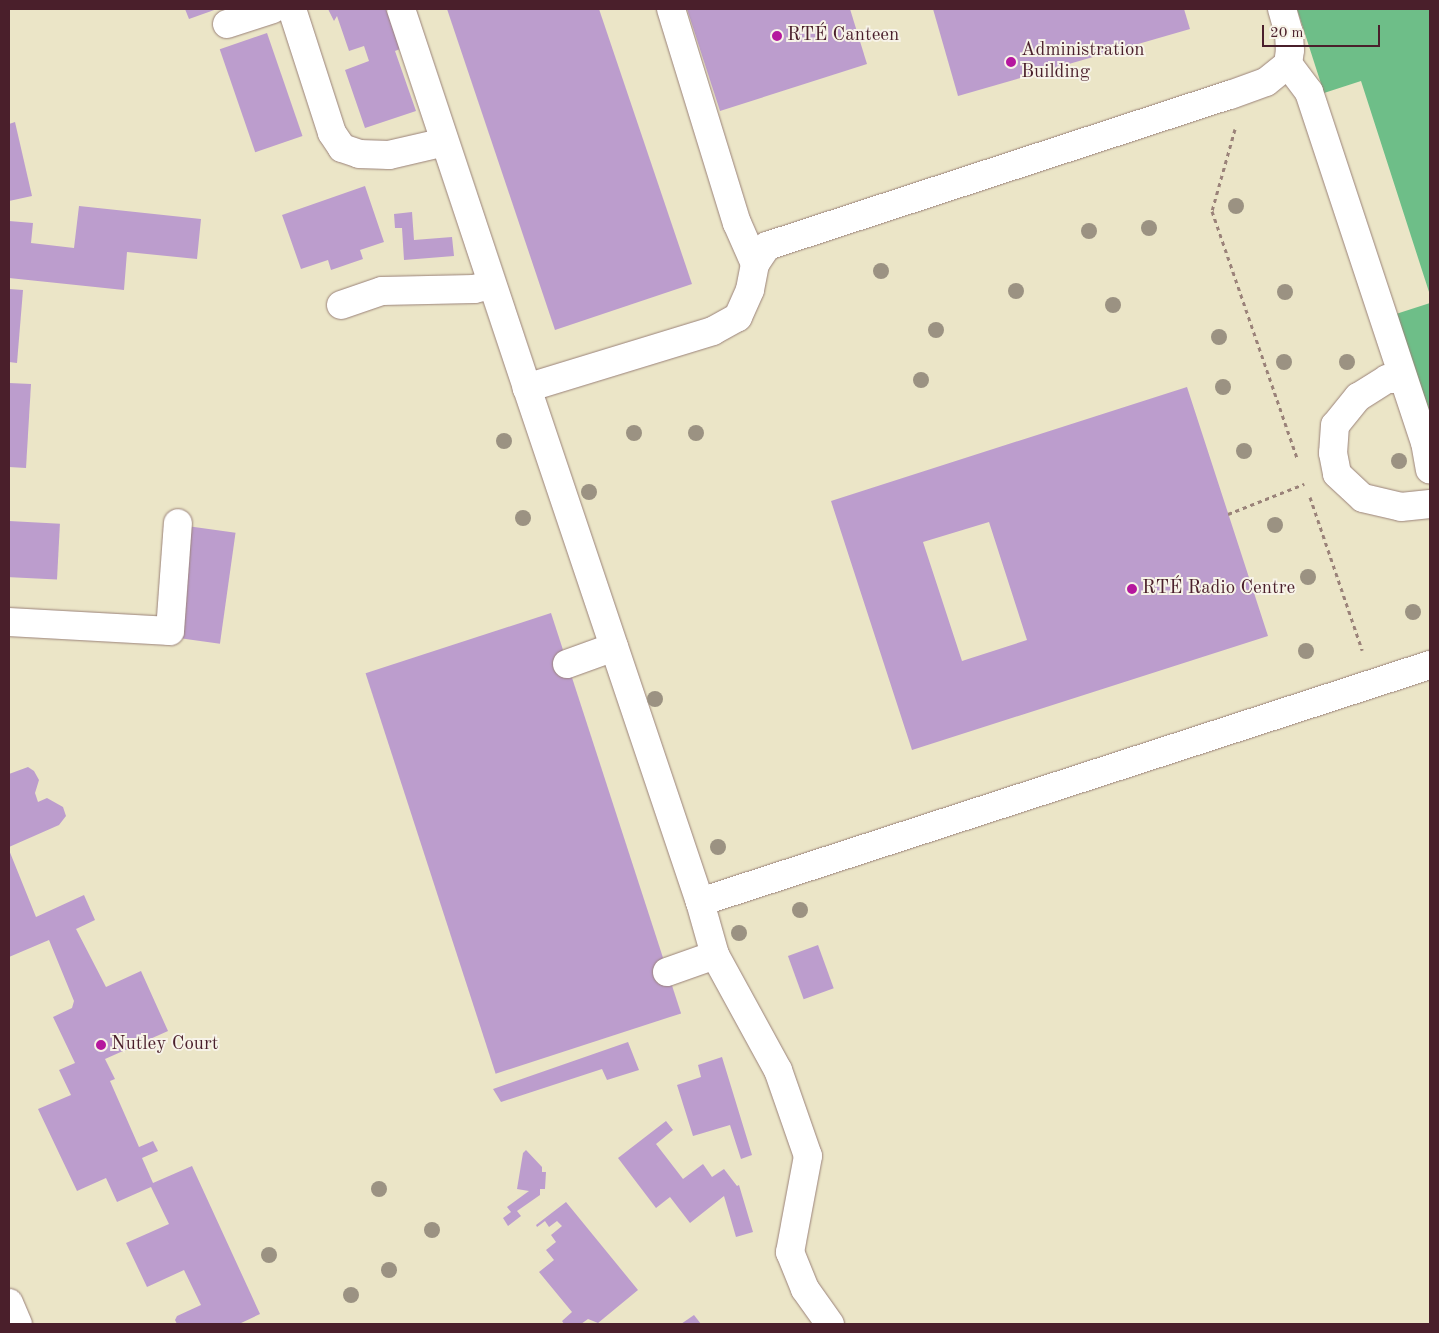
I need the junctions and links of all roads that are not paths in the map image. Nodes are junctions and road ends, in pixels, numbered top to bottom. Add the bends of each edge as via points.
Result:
1 (273, 9) edge
2 (292, 9) edge
3 (401, 9) edge
4 (671, 9) edge
5 (1282, 9) edge
6 (227, 24) dead end
7 (1288, 64) junction
8 (445, 142) junction
9 (755, 264) junction
10 (492, 285) junction
11 (341, 304) dead end
12 (1403, 379) junction
13 (527, 388) junction
14 (1430, 470) edge
15 (1430, 504) edge
16 (178, 523) dead end
17 (9, 622) edge
18 (614, 646) junction
19 (567, 664) dead end
20 (1430, 665) edge
21 (700, 902) junction
22 (716, 955) junction
23 (666, 972) dead end
24 (9, 1303) edge
25 (18, 1324) edge
26 (830, 1324) edge

1 - 6 street
2 - 8 street via 332,133 342,148 359,154 389,155
3 - 8 street
4 - 9 street via 737,223
5 - 7 street via 1289,32
7 - 9 street via 1266,82 1230,95 767,246
7 - 12 street via 1310,92
8 - 10 street
9 - 13 street via 750,290 738,317 713,331
10 - 11 street via 474,289 382,291
10 - 13 street
12 - 14 street via 1426,442
12 - 15 street via 1388,379 1358,397 1335,425 1333,453 1337,474 1363,498 1401,507
13 - 18 street
16 - 17 street via 170,632
18 - 19 street
18 - 21 street
20 - 21 street
21 - 22 street
22 - 23 street
22 - 26 street via 778,1070 808,1156 790,1252 804,1289
24 - 25 street

